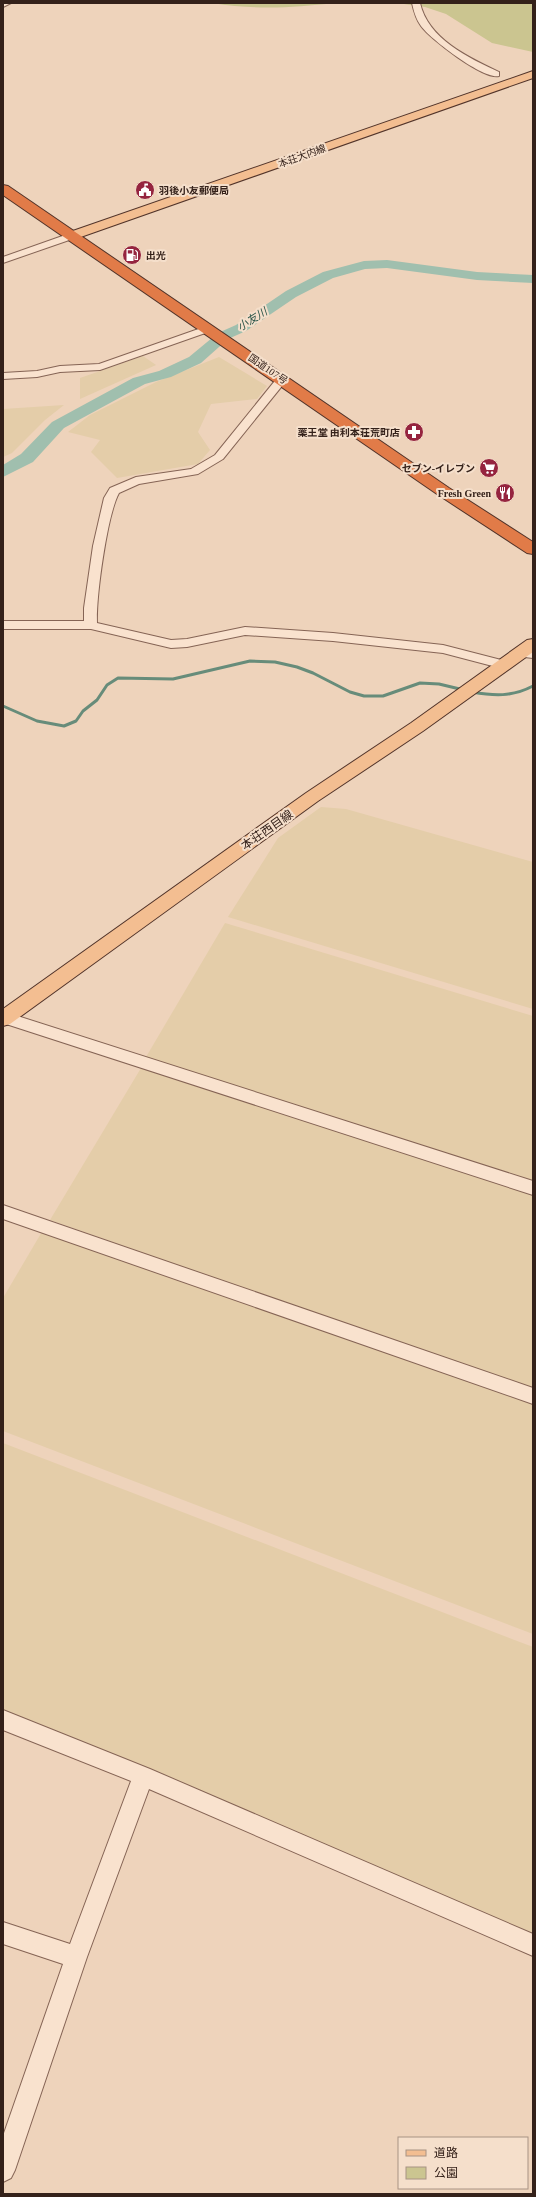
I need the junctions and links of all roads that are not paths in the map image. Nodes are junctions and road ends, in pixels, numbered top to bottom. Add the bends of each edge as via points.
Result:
1 (7, 3) edge
2 (416, 3) edge
3 (3, 4) edge
4 (496, 74) dead end
5 (533, 74) edge
6 (3, 189) edge
7 (71, 236) junction
8 (3, 260) edge
9 (210, 331) junction
10 (3, 376) edge
11 (282, 378) junction
12 (531, 546) edge
13 (3, 625) edge
14 (91, 625) junction
15 (529, 651) edge
16 (504, 665) junction
17 (4, 1018) edge
18 (533, 1188) edge
19 (3, 1212) edge
20 (533, 1396) edge
21 (3, 1720) edge
22 (143, 1776) junction
23 (3, 1933) edge
24 (533, 1945) edge
25 (76, 1957) junction
26 (3, 2170) edge

1 - 3 street
2 - 4 street via 416,8 433,33 464,57
5 - 7 main road, 本荘大内線
6 - 7 highway, 国道107号
7 - 8 street
7 - 9 highway, 国道107号
9 - 10 street via 100,367
9 - 11 highway, 国道107号
11 - 12 highway, 国道107号 via 443,491
11 - 14 street via 219,457 194,472 136,481 114,491 110,498 99,546 90,608
13 - 14 street
14 - 16 street via 171,644 245,632 404,644 443,649
15 - 16 main road, 本荘西目線
16 - 17 main road, 本荘西目線 via 299,806
17 - 18 street
19 - 20 street
21 - 22 street
22 - 24 street
22 - 25 street
23 - 25 street
25 - 26 street

